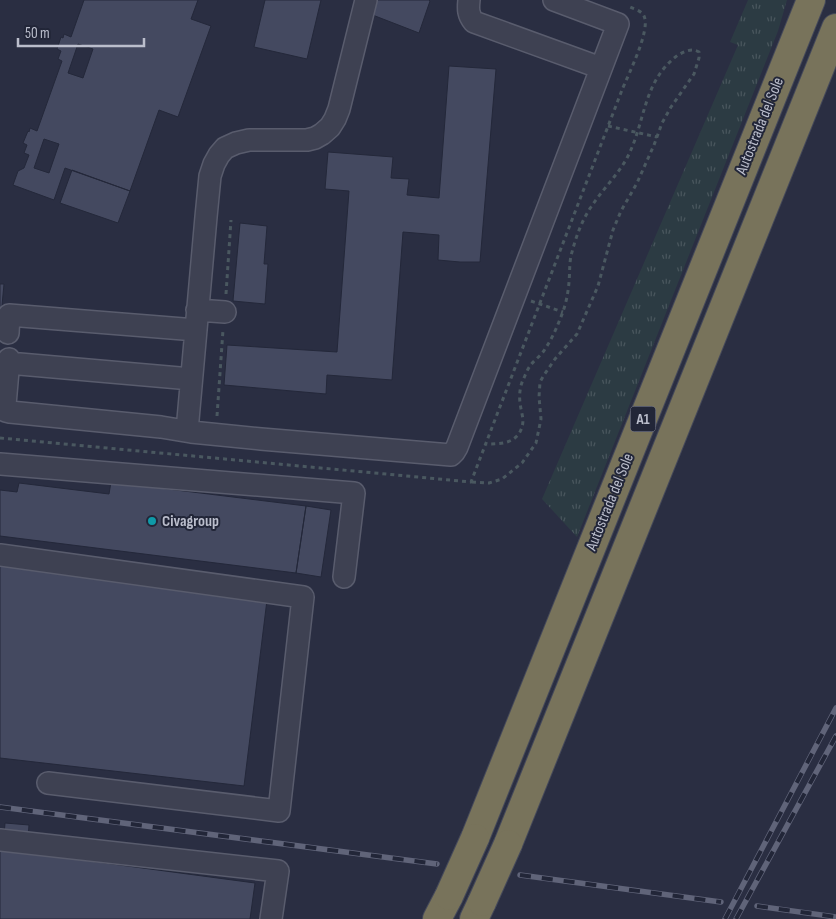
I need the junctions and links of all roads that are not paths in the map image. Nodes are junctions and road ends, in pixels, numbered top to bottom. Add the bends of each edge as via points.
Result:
1 (366, 0) edge
2 (469, 0) edge
3 (554, 0) edge
4 (810, 0) edge
5 (836, 28) edge
6 (601, 68) junction
7 (225, 312) road end
8 (196, 320) junction
9 (5, 345) edge
10 (191, 379) junction
11 (187, 431) junction
12 (0, 464) edge
13 (0, 555) edge
14 (344, 577) dead end
15 (48, 783) dead end
16 (0, 840) edge
17 (443, 907) edge
18 (478, 911) edge
19 (271, 919) edge

1 - 8 lane via 339,109 330,128 307,140 236,143 219,154 210,176
2 - 6 lane via 468,12 474,22
3 - 6 lane via 618,24
4 - 17 highway, Autostrada del Sole / A1, bridge via 475,838
5 - 18 highway, Autostrada del Sole / A1, bridge via 508,844
6 - 11 lane via 457,447 450,454
7 - 8 lane
8 - 9 lane via 9,315
8 - 10 lane
9 - 10 lane
9 - 11 lane via 6,411
10 - 11 lane
12 - 14 lane via 354,493
13 - 15 lane via 303,597 279,811
16 - 19 lane via 278,871

